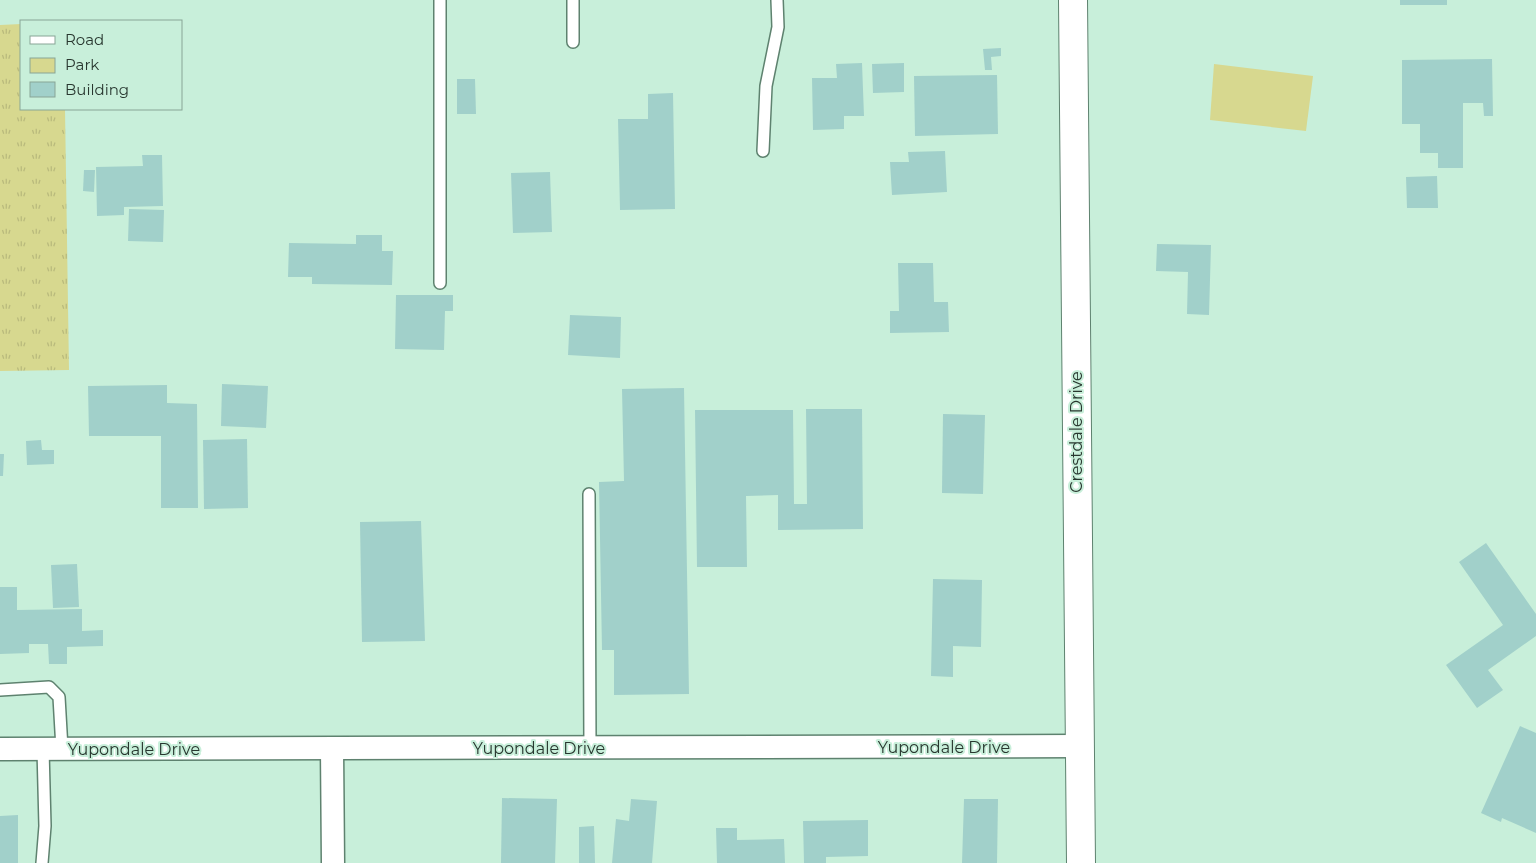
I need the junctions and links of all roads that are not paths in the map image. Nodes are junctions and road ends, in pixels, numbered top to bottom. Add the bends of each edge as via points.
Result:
1 (440, 0) edge
2 (573, 0) edge
3 (777, 0) edge
4 (1073, 0) edge
5 (573, 42) dead end
6 (763, 151) dead end
7 (440, 283) dead end
8 (588, 494) dead end
9 (0, 690) edge
10 (1079, 746) junction
11 (590, 748) junction
12 (0, 749) edge
13 (53, 749) junction
14 (332, 749) junction
15 (42, 863) edge
16 (333, 863) edge
17 (1081, 863) edge

1 - 7 lane
2 - 5 lane
3 - 6 lane via 778,27 766,86
4 - 10 street, Crestdale Drive
8 - 11 lane
9 - 13 lane via 49,687 59,697
10 - 11 street, Yupondale Drive
10 - 17 street, Crestdale Drive
11 - 14 street, Yupondale Drive
12 - 13 street, Yupondale Drive
13 - 14 street, Yupondale Drive
13 - 15 lane
14 - 16 street

